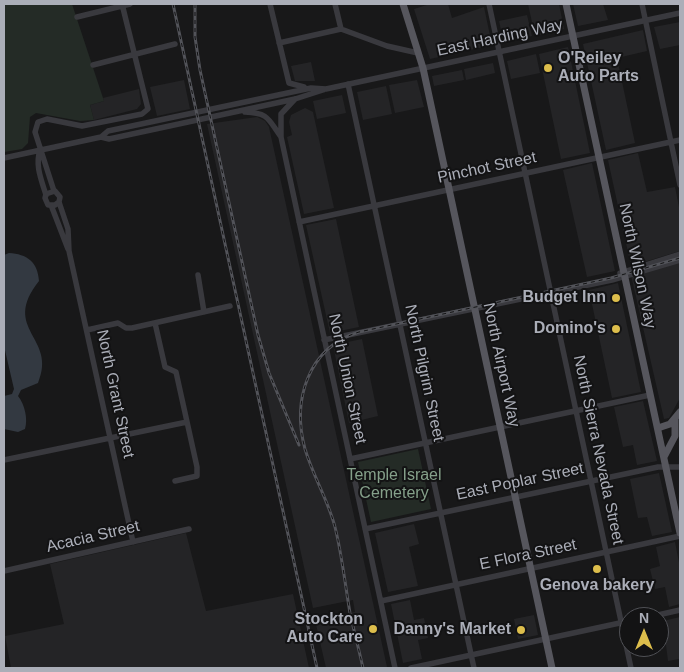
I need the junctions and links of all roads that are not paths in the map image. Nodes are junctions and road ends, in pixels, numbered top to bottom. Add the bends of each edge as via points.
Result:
1 (130, 4) edge
2 (270, 4) edge
3 (335, 4) edge
4 (403, 4) edge
5 (489, 4) edge
6 (566, 4) edge
7 (642, 4) edge
8 (123, 5) edge
9 (680, 13) edge
10 (77, 17) dead end
11 (645, 20) junction
12 (341, 29) junction
13 (573, 36) junction
14 (175, 44) dead end
15 (279, 44) junction
16 (499, 52) junction
17 (418, 53) junction
18 (135, 54) junction
19 (92, 65) dead end
20 (423, 68) junction
21 (348, 84) junction
22 (311, 88) junction
23 (325, 89) junction
24 (294, 99) junction
25 (235, 112) junction
26 (101, 137) junction
27 (280, 137) junction
28 (680, 140) edge
29 (671, 142) junction
30 (40, 150) junction
31 (4, 158) edge
32 (599, 158) junction
33 (524, 174) junction
34 (680, 185) edge
35 (449, 190) junction
36 (54, 191) junction
37 (46, 195) junction
38 (59, 202) junction
39 (51, 206) junction
40 (374, 206) junction
41 (299, 222) junction
42 (69, 251) junction
43 (680, 254) edge
44 (680, 260) edge
45 (624, 274) junction
46 (198, 275) dead end
47 (549, 292) junction
48 (230, 306) dead end
49 (475, 308) junction
50 (204, 312) junction
51 (155, 323) junction
52 (400, 324) junction
53 (87, 330) junction
54 (324, 340) junction
55 (650, 395) junction
56 (575, 411) junction
57 (680, 412) edge
58 (675, 419) junction
59 (187, 422) junction
60 (500, 427) junction
61 (658, 428) junction
62 (678, 436) edge
63 (110, 438) junction
64 (425, 443) junction
65 (664, 458) junction
66 (350, 459) junction
67 (4, 460) edge
68 (680, 467) edge
69 (666, 468) junction
70 (175, 481) dead end
71 (590, 481) junction
72 (515, 497) junction
73 (440, 514) junction
74 (189, 529) dead end
75 (365, 529) junction
76 (680, 535) edge
77 (133, 542) junction
78 (606, 552) junction
79 (531, 568) junction
80 (4, 571) edge
81 (456, 584) junction
82 (381, 601) junction
83 (619, 614) edge
84 (619, 623) edge
85 (546, 639) junction
86 (471, 655) junction
87 (395, 668) edge
88 (411, 668) edge
89 (474, 668) edge
90 (552, 668) edge

1 - 8 street
2 - 15 street
3 - 12 street
4 - 17 main road, North Airport Way
5 - 16 street, North Sierra Nevada Street
6 - 13 main road, North Wilson Way
7 - 11 street
8 - 10 street
8 - 18 street
9 - 11 street, East Harding Way
11 - 13 street, East Harding Way
11 - 29 street
12 - 15 street
12 - 17 street
13 - 16 street, East Harding Way
13 - 32 main road, North Wilson Way
14 - 18 street
15 - 22 street via 289,83 295,87
16 - 20 street, East Harding Way
16 - 33 street, North Sierra Nevada Street
17 - 20 main road, North Airport Way
18 - 19 street
18 - 30 street via 147,102 146,111 82,126 41,120 35,130
20 - 21 street, East Harding Way
20 - 35 main road, North Airport Way
21 - 23 street, East Harding Way
21 - 40 street, North Pilgrim Street
22 - 23 street, East Harding Way
22 - 26 street, East Harding Way via 108,132
23 - 24 street, East Harding Way
24 - 25 street, East Harding Way
24 - 27 street, North Union Street via 281,114
25 - 26 street, East Harding Way via 109,139
25 - 27 street via 262,114 273,123
26 - 30 street, East Harding Way
27 - 41 street, North Union Street
28 - 29 street, Pinchot Street
29 - 32 street, Pinchot Street
29 - 34 street
30 - 31 street, East Harding Way
30 - 36 street, North Grant Street
30 - 37 street, North Grant Street via 38,168
32 - 33 street, Pinchot Street
32 - 45 main road, North Wilson Way
33 - 35 street, Pinchot Street
33 - 47 street, North Sierra Nevada Street
35 - 40 street, Pinchot Street
35 - 49 main road, North Airport Way
36 - 37 street
36 - 38 street, North Grant Street via 59,194
37 - 39 street, North Grant Street via 45,201
38 - 39 street
38 - 42 street, North Grant Street via 68,230
39 - 42 street, North Grant Street
40 - 41 street, Pinchot Street
40 - 52 street, North Pilgrim Street
41 - 54 street, North Union Street
42 - 53 street, North Grant Street
43 - 45 street
44 - 45 street
45 - 47 street
45 - 55 main road, North Wilson Way
46 - 50 street
47 - 49 street
47 - 56 street, North Sierra Nevada Street
48 - 50 street
49 - 52 street
49 - 60 main road, North Airport Way
50 - 51 street
51 - 53 street via 128,328 118,323
51 - 59 street via 165,367 176,372
52 - 54 street
52 - 64 street, North Pilgrim Street
53 - 63 street, North Grant Street
54 - 66 street, North Union Street
55 - 56 street
55 - 61 main road, North Wilson Way
56 - 60 street
56 - 71 street, North Sierra Nevada Street
57 - 58 main road
58 - 61 main road
58 - 62 main road
59 - 63 street
59 - 70 street via 197,476
60 - 64 street
60 - 72 main road, North Airport Way
61 - 65 main road, North Wilson Way
62 - 65 main road
63 - 67 street
63 - 77 street, North Grant Street
64 - 66 street
64 - 73 street, North Pilgrim Street
65 - 69 main road, North Wilson Way
66 - 75 street, North Union Street
68 - 69 street, East Poplar Street
69 - 71 street, East Poplar Street
69 - 76 main road, North Wilson Way
71 - 72 street, East Poplar Street
71 - 78 street, North Sierra Nevada Street
72 - 73 street, East Poplar Street
72 - 79 main road, North Airport Way
73 - 75 street, East Poplar Street
73 - 81 street, North Pilgrim Street
74 - 77 street, Acacia Street
75 - 82 street, North Union Street
76 - 78 street, E Flora Street
77 - 80 street, Acacia Street
78 - 79 street, E Flora Street
78 - 83 street, North Sierra Nevada Street
79 - 81 street, E Flora Street
79 - 85 main road, North Airport Way
81 - 82 street, E Flora Street
81 - 86 street, North Pilgrim Street
82 - 87 street, North Union Street
84 - 85 street
85 - 86 street
85 - 90 main road, North Airport Way
86 - 88 street
86 - 89 street, North Pilgrim Street

